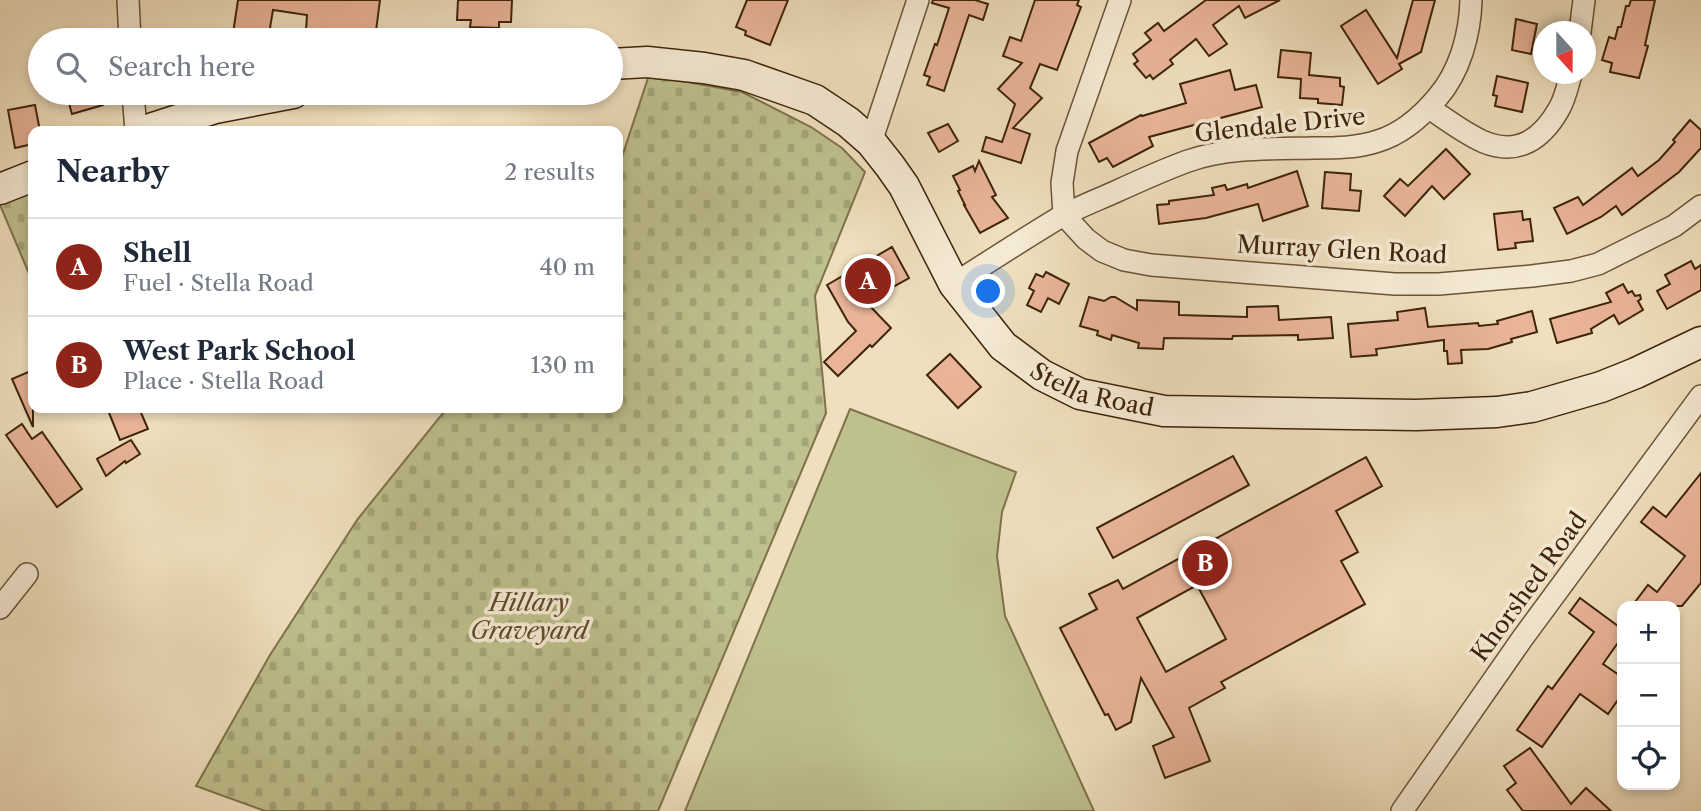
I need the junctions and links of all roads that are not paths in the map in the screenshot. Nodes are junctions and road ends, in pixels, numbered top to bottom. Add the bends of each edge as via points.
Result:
1 (128, 0) edge
2 (918, 0) edge
3 (1120, 0) edge
4 (1471, 0) edge
5 (1584, 0) edge
6 (1581, 21) edge
7 (129, 28) edge
8 (623, 63) edge
9 (1568, 84) edge
10 (134, 105) edge
11 (231, 105) edge
12 (1429, 108) junction
13 (136, 126) edge
14 (159, 126) edge
15 (871, 142) junction
16 (28, 178) edge
17 (0, 189) edge
18 (1701, 206) edge
19 (1064, 215) junction
20 (954, 284) junction
21 (1701, 342) edge
22 (1701, 396) edge
23 (27, 574) dead end
24 (0, 608) edge
25 (1402, 811) edge

1 - 7 street
2 - 15 street
3 - 19 street via 1067,151
4 - 12 street, Glendale Drive via 1454,74
5 - 6 street
8 - 15 main road, Stella Road via 704,68 760,79 815,100
9 - 12 street via 1560,107 1545,128 1515,147 1480,141
10 - 13 street
11 - 14 main road
12 - 19 street, Glendale Drive via 1398,133 1377,141 1347,147 1210,154
15 - 20 main road, Stella Road via 904,186
16 - 17 main road
18 - 19 street, Murray Glen Road via 1674,226 1598,264 1571,271 1395,285 1124,260 1102,251
19 - 20 street, Glendale Drive
20 - 21 main road, Stella Road via 1003,346 1042,375 1080,394 1164,411 1497,412 1601,387
22 - 25 street, Khorshed Road
23 - 24 street

